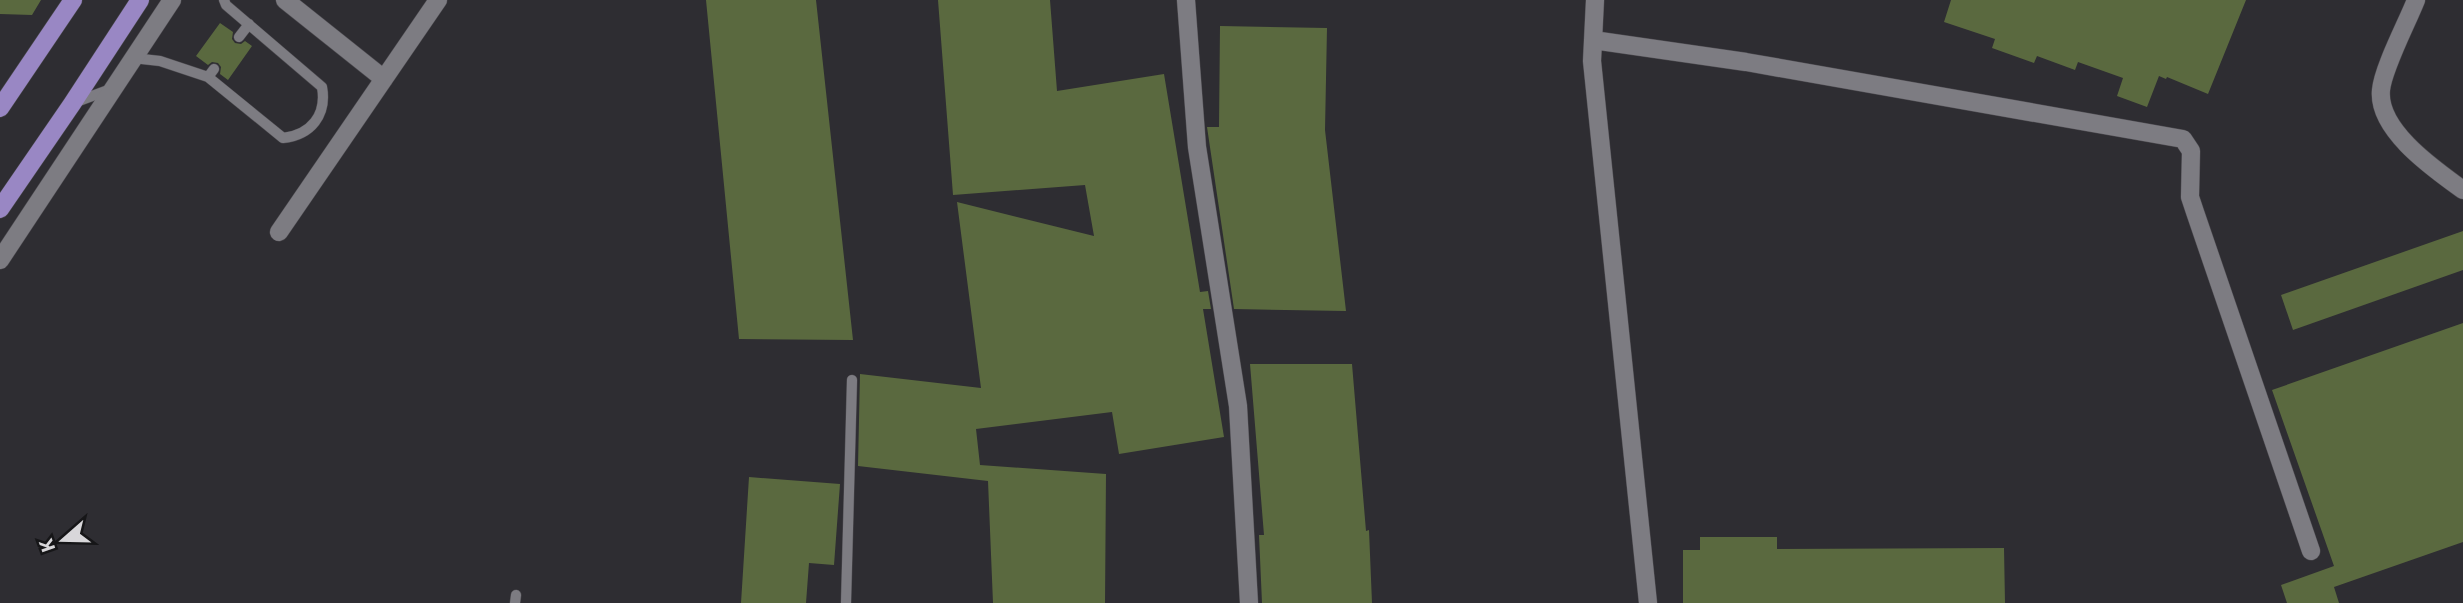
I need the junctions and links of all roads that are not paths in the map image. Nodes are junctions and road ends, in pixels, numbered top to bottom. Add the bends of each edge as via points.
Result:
1 (73, 0) edge
2 (139, 0) edge
3 (172, 0) edge
4 (224, 0) edge
5 (285, 0) edge
6 (438, 0) edge
7 (1186, 0) edge
8 (1595, 0) edge
9 (2416, 0) edge
10 (249, 24) junction
11 (239, 37) dead end
12 (1593, 40) junction
13 (132, 58) junction
14 (384, 79) junction
15 (111, 89) junction
16 (72, 104) junction
17 (0, 108) edge
18 (2463, 190) edge
19 (0, 209) edge
20 (279, 232) dead end
21 (0, 260) edge
22 (852, 380) dead end
23 (2312, 551) dead end
24 (846, 603) edge
25 (1249, 603) edge
26 (1648, 603) edge

1 - 17 main road
2 - 16 main road
3 - 13 street
4 - 10 lane
5 - 14 street
6 - 14 street
7 - 25 street via 1197,146 1238,406
8 - 12 street
9 - 18 street via 2382,83 2382,110 2390,125 2432,168
10 - 11 lane
10 - 13 lane via 322,87 317,121 303,133 283,138 211,73
12 - 23 street via 1746,62 2183,139 2191,150 2195,212
12 - 26 street
13 - 15 street
14 - 20 street
15 - 16 lane
15 - 21 street
16 - 19 main road
22 - 24 lane

